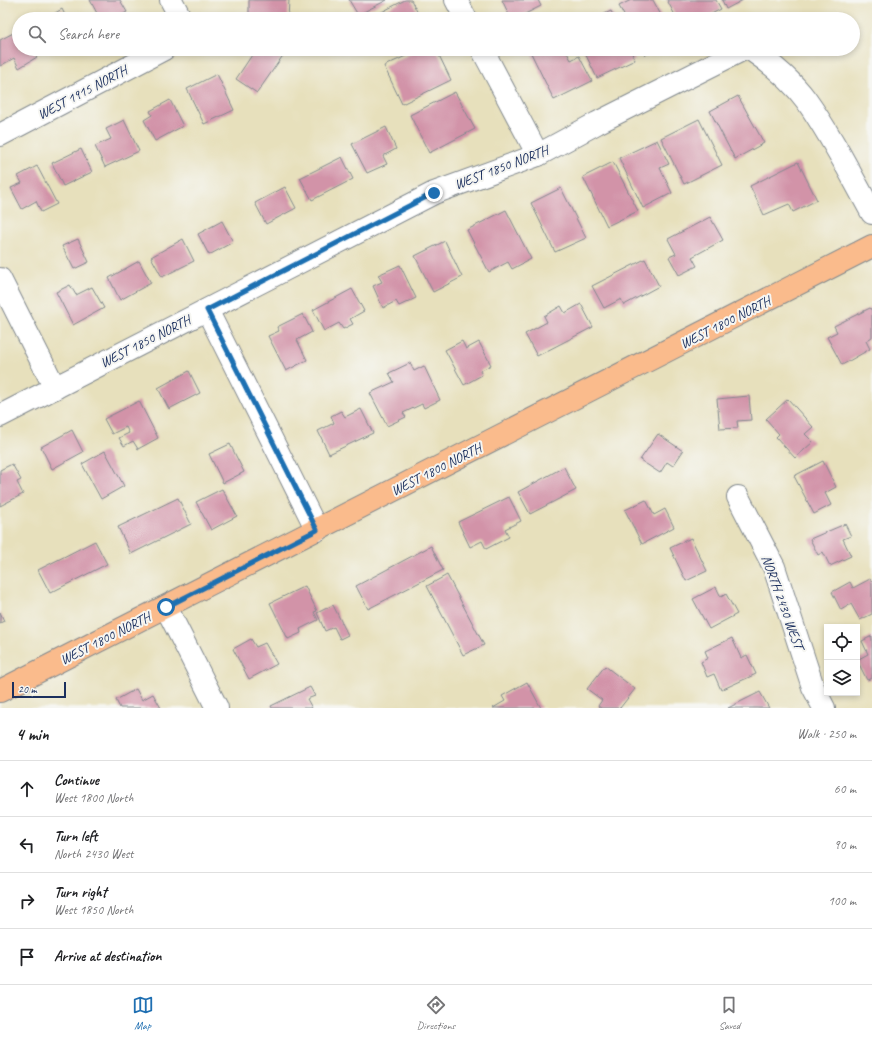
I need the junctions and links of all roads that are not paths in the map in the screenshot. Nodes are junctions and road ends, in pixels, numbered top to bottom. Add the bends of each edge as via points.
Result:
1 (171, 0) edge
2 (456, 0) edge
3 (177, 12) edge
4 (462, 12) edge
5 (151, 56) edge
6 (486, 56) edge
7 (730, 56) edge
8 (760, 56) edge
9 (0, 135) edge
10 (538, 155) junction
11 (872, 213) edge
12 (872, 246) edge
13 (0, 279) edge
14 (207, 310) junction
15 (55, 388) junction
16 (0, 416) edge
17 (738, 497) dead end
18 (317, 530) junction
19 (166, 607) junction
20 (0, 692) edge
21 (217, 708) edge
22 (824, 708) edge

1 - 3 street
2 - 4 street
5 - 9 street, WEST 1915 NORTH
6 - 10 street
7 - 10 street, WEST 1850 NORTH via 597,122
8 - 11 street via 805,99 831,139
10 - 14 street, WEST 1850 NORTH via 434,193
12 - 18 main road, WEST 1800 NORTH
13 - 15 street
14 - 15 street, WEST 1850 NORTH
14 - 18 street
15 - 16 street, WEST 1850 NORTH
17 - 22 street, NORTH 2430 WEST via 774,567 813,687
18 - 19 main road, WEST 1800 NORTH
19 - 20 main road, WEST 1800 NORTH
19 - 21 street

